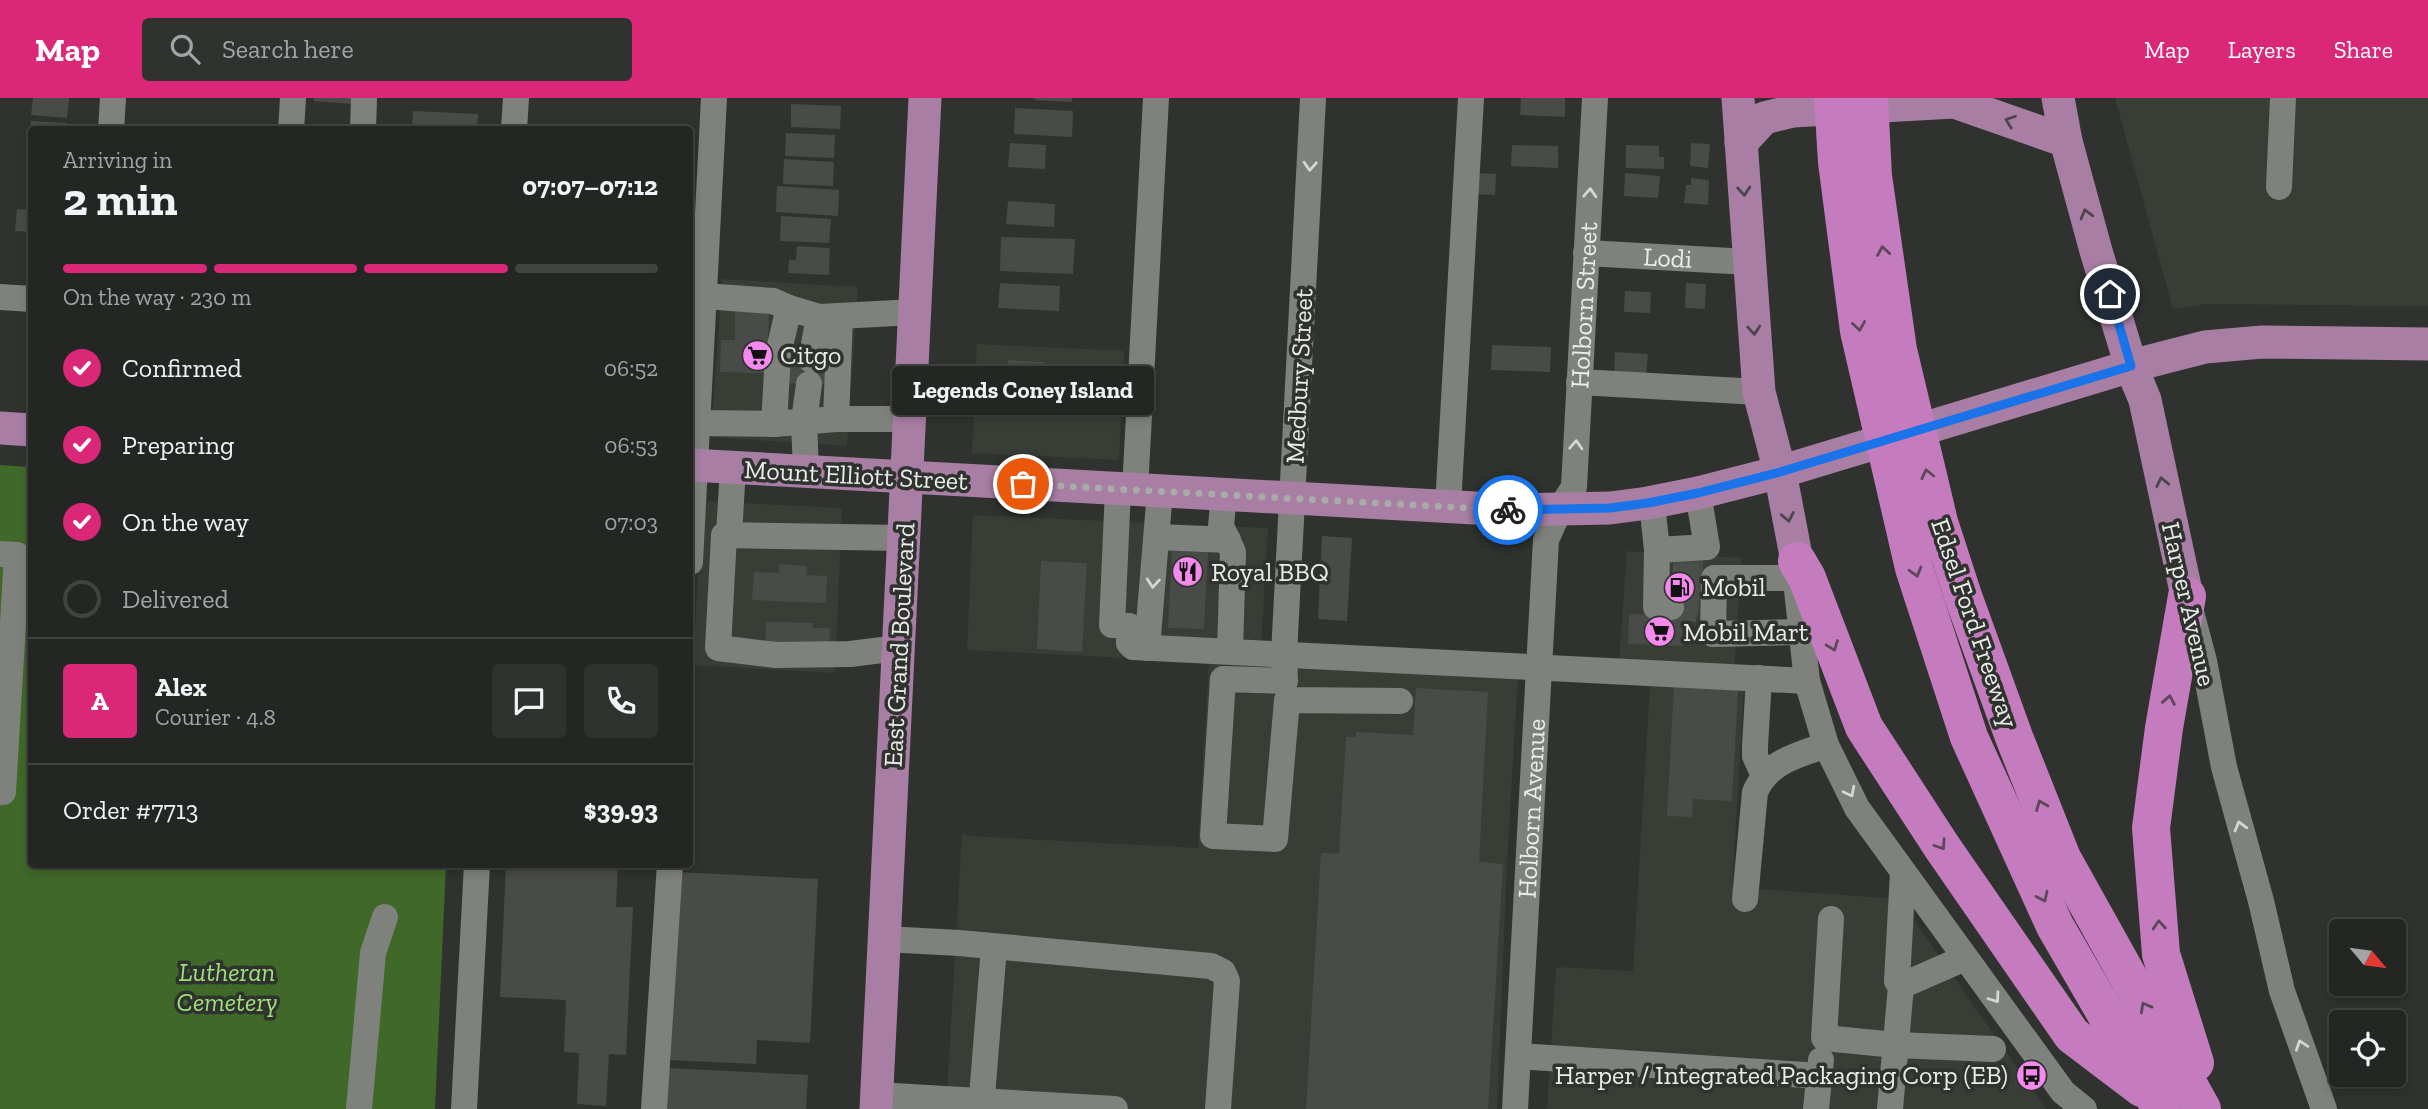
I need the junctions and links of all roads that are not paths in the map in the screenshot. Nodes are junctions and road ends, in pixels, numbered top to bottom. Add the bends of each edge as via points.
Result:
1 (113, 98) edge
2 (293, 98) edge
3 (364, 98) edge
4 (516, 98) edge
5 (714, 98) edge
6 (925, 98) edge
7 (1156, 98) edge
8 (1313, 98) edge
9 (1471, 98) edge
10 (1595, 98) edge
11 (1738, 98) edge
12 (1833, 98) edge
13 (1869, 98) edge
14 (2057, 98) edge
15 (2283, 98) edge
16 (111, 126) edge
17 (291, 126) edge
18 (363, 126) edge
19 (514, 126) edge
20 (2066, 141) junction
21 (1741, 143) junction
22 (2279, 187) dead end
23 (1587, 253) junction
24 (1749, 262) junction
25 (704, 296) junction
26 (0, 297) edge
27 (28, 299) edge
28 (789, 308) junction
29 (915, 312) junction
30 (829, 317) junction
31 (2428, 344) edge
32 (2131, 366) junction
33 (1579, 382) junction
34 (1759, 392) junction
35 (836, 419) junction
36 (909, 419) junction
37 (804, 421) junction
38 (698, 423) junction
39 (774, 424) junction
40 (0, 428) edge
41 (28, 430) edge
42 (693, 466) edge
43 (733, 468) junction
44 (806, 472) junction
45 (1780, 472) junction
46 (907, 477) junction
47 (1138, 490) junction
48 (1698, 493) junction
49 (1224, 494) junction
50 (1293, 498) junction
51 (1651, 503) junction
52 (1448, 506) junction
53 (1560, 509) junction
54 (729, 535) junction
55 (1157, 537) junction
56 (904, 538) junction
57 (1228, 540) junction
58 (1707, 547) junction
59 (1657, 550) junction
60 (0, 554) edge
61 (1796, 569) junction
62 (1708, 578) junction
63 (2187, 596) junction
64 (1671, 607) dead end
65 (1803, 632) junction
66 (898, 648) junction
67 (1147, 648) junction
68 (1230, 651) junction
69 (1284, 654) junction
70 (1539, 667) junction
71 (1759, 678) junction
72 (1807, 681) junction
73 (1399, 701) dead end
74 (1826, 745) junction
75 (1764, 776) junction
76 (0, 792) edge
77 (477, 868) edge
78 (670, 868) edge
79 (1903, 872) junction
80 (1745, 899) dead end
81 (386, 917) dead end
82 (1831, 919) dead end
83 (885, 939) junction
84 (993, 947) junction
85 (1965, 958) junction
86 (1901, 986) junction
87 (1824, 1038) junction
88 (1896, 1045) junction
89 (1993, 1049) dead end
90 (1518, 1056) junction
91 (1820, 1076) junction
92 (877, 1102) edge
93 (2158, 1103) edge
94 (981, 1105) edge
95 (359, 1109) edge
96 (464, 1109) edge
97 (654, 1109) edge
98 (1115, 1109) edge
99 (1218, 1109) edge
100 (1515, 1109) edge
101 (1816, 1109) edge
102 (1890, 1109) edge
103 (2084, 1109) edge
104 (2202, 1109) edge
105 (2209, 1109) edge
106 (2324, 1109) edge

1 - 16 street
2 - 17 street
3 - 18 street
4 - 19 street
5 - 25 street
6 - 29 main road, East Grand Boulevard
7 - 47 street
8 -> 50 street, Medbury Street
9 - 52 street
23 -> 10 street, Holborn Street
11 - 21 main road
12 -> 93 highway, Edsel Ford Freeway via 1859,331 1914,568 1975,749 2055,926
104 -> 13 highway, Edsel Ford Freeway via 2062,858 1963,596 1939,522 1899,350 1873,176
14 - 20 main road, Harper Avenue
15 - 22 street
20 -> 21 main road via 1954,102 1793,111 1764,118
32 -> 20 main road, Harper Avenue
21 -> 24 main road
23 - 24 street, Lodi
23 - 33 street, Holborn Street
24 -> 34 main road
25 - 28 street via 773,301
25 - 38 street
26 - 27 street
28 - 30 street
28 - 39 street via 778,354
29 - 30 street
29 - 36 main road, East Grand Boulevard
30 - 35 street
30 - 37 street via 810,372
31 - 32 main road, Mount Elliott Street via 2233,343
32 - 45 main road, Mount Elliott Street
63 -> 32 main road, Harper Avenue via 2145,400
33 - 34 street
53 -> 33 street, Holborn Street via 1574,486
34 - 45 main road
35 - 36 street
35 - 37 street
36 - 46 main road, East Grand Boulevard
37 - 39 street
37 - 44 street
38 - 39 street
38 - 42 street
40 - 41 main road
42 - 43 main road, Mount Elliott Street
43 - 44 main road, Mount Elliott Street
43 - 54 street
44 - 46 main road, Mount Elliott Street
45 - 48 main road, Mount Elliott Street
45 -> 61 main road
46 - 47 main road, Mount Elliott Street
46 - 56 main road, East Grand Boulevard
47 - 49 main road, Mount Elliott Street
47 - 55 street
47 - 67 street via 1112,625 1129,626 1129,643
48 - 51 main road, Mount Elliott Street
48 - 58 street
49 - 50 main road, Mount Elliott Street
49 - 57 street via 1221,526
50 - 52 main road, Mount Elliott Street
50 - 69 street, Medbury Street
51 - 53 main road, Mount Elliott Street
51 - 59 street
52 - 53 main road, Mount Elliott Street
53 - 70 street, Holborn Avenue via 1546,540
54 - 56 street
54 - 66 street via 724,535 718,648 776,656
55 - 57 street
55 -> 67 street
56 - 66 main road, East Grand Boulevard
57 - 68 street via 1233,552
58 - 59 street
58 - 62 street
59 - 64 street via 1665,576 1656,607
60 - 76 street via 17,555
61 - 62 street
61 - 65 street
61 -> 93 highway via 1807,578 1864,727 1942,847 2072,1035
62 - 65 street via 1706,609 1713,634
105 -> 63 highway via 2161,954 2151,828
106 -> 63 street, Harper Avenue via 2282,992 2224,768
65 - 72 street
66 - 83 main road, East Grand Boulevard
67 - 68 street
68 - 69 street
69 - 70 street
69 - 73 street, Medbury Street via 1285,681 1223,679 1213,836 1275,839 1287,700
70 - 71 street
70 - 90 street, Holborn Avenue
71 - 72 street
71 - 75 street via 1755,756
72 - 74 street
74 - 75 street via 1784,761
74 -> 79 street via 1857,808
75 - 80 street via 1755,792
77 - 96 street
78 - 97 street
79 - 85 street
79 - 86 street via 1897,981
81 - 95 street via 373,953
82 - 87 street
83 - 84 street
83 - 92 main road, East Grand Boulevard
84 - 94 street
84 - 99 street via 1211,966 1223,972 1227,981
85 - 86 street
85 -> 103 street via 2063,1092
86 - 88 street
87 - 88 street
87 - 91 street
88 - 89 street
88 - 102 street
90 - 91 street
90 - 100 street, Holborn Avenue
91 - 101 street
92 - 94 street
94 - 98 street

